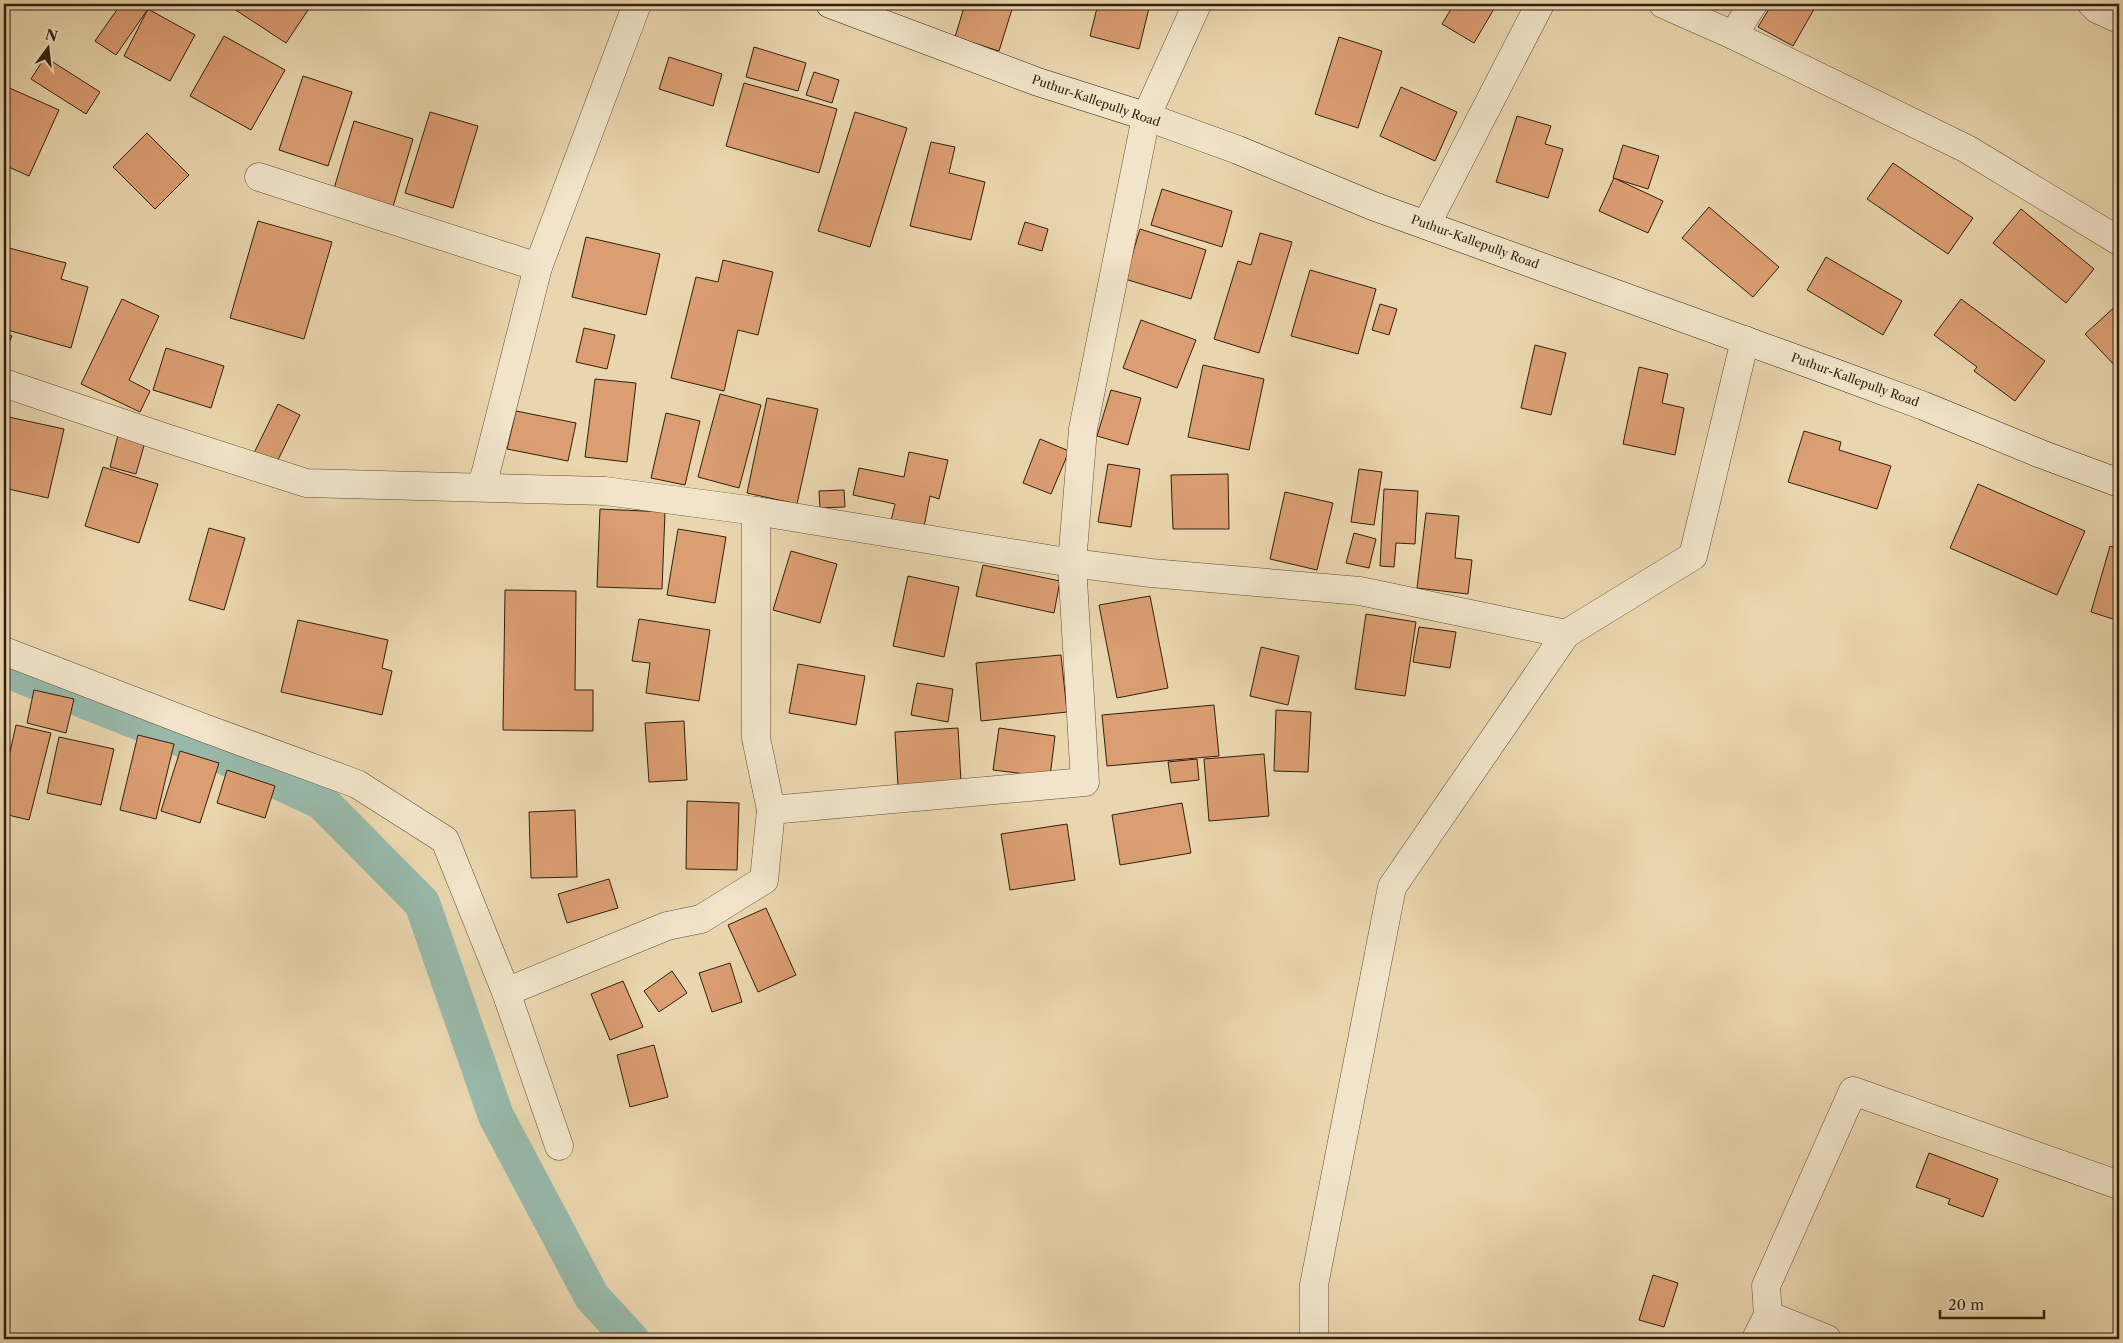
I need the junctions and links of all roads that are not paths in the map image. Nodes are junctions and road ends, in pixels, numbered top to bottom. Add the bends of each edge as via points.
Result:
1 (637, 4) edge
2 (830, 4) edge
3 (1197, 4) edge
4 (1540, 4) edge
5 (1663, 4) edge
6 (1753, 4) edge
7 (2092, 4) edge
8 (2119, 19) edge
9 (1734, 35) junction
10 (1146, 117) junction
11 (259, 177) dead end
12 (1426, 224) junction
13 (2119, 241) edge
14 (538, 267) junction
15 (1745, 340) junction
16 (4, 383) edge
17 (2119, 483) edge
18 (482, 487) junction
19 (756, 511) junction
20 (1072, 563) junction
21 (1566, 634) junction
22 (4, 651) edge
23 (771, 810) junction
24 (506, 992) junction
25 (559, 1146) dead end
26 (2119, 1185) edge
27 (1768, 1314) junction
28 (1314, 1339) edge
29 (1756, 1339) edge
30 (1827, 1339) edge

1 - 14 street
2 - 10 street, Puthur-Kallepully Road via 1038,82
3 - 10 street
4 - 12 street
5 - 9 street
6 - 9 street
7 - 8 street
9 - 13 street via 1967,149
10 - 12 street, Puthur-Kallepully Road
10 - 20 street via 1083,430
11 - 14 street
12 - 15 street, Puthur-Kallepully Road
14 - 18 street
15 - 17 street, Puthur-Kallepully Road
15 - 21 street via 1693,556
16 - 18 street via 306,483
18 - 19 street via 605,491
19 - 20 street
19 - 23 street via 756,738
20 - 21 street via 1360,591
20 - 23 street via 1085,782
21 - 28 street via 1392,887 1314,1285
22 - 24 street via 357,784 445,840
23 - 24 street via 764,880 701,919 667,926
24 - 25 street
26 - 27 street via 1853,1091 1766,1286
27 - 29 street
27 - 30 street

